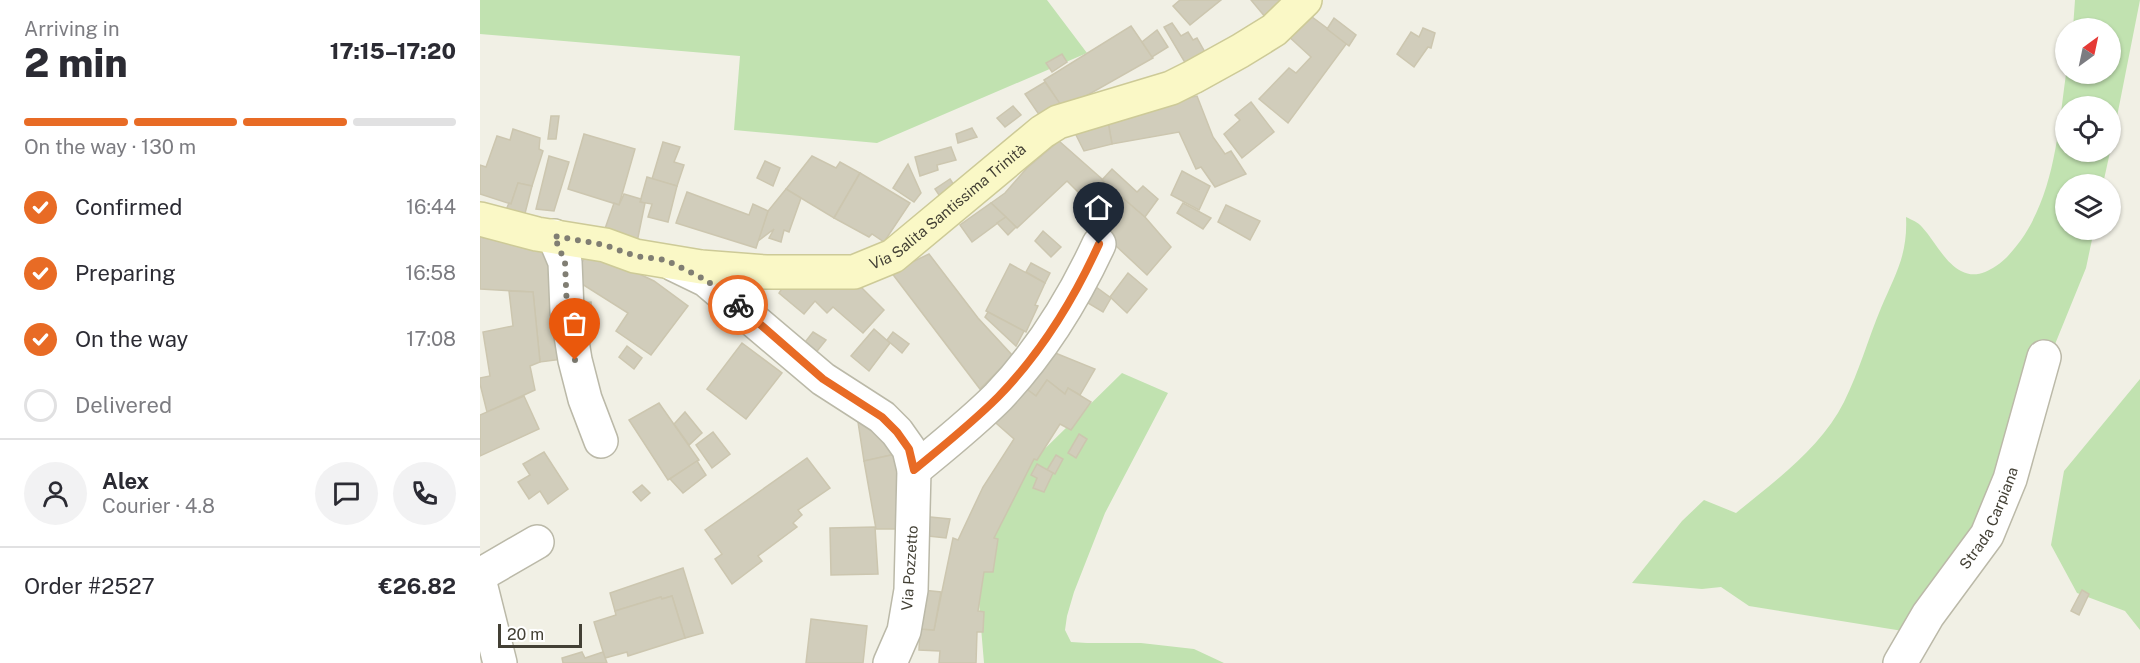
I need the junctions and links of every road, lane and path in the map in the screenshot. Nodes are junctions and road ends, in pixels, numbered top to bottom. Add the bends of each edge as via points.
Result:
1 (1305, 0) edge
2 (480, 219) edge
3 (554, 236) junction
4 (1099, 244) dead end
5 (666, 260) junction
6 (2044, 357) dead end
7 (601, 441) dead end
8 (914, 470) junction
9 (537, 542) dead end
10 (480, 575) edge
11 (480, 583) edge
12 (500, 663) edge
13 (890, 663) edge
14 (1900, 663) edge

1 - 5 street, Via Salita Santissima Trinità via 1274,30 1171,88 1058,122 913,241 869,267 854,272 766,272
2 - 3 street, Via Salita Santissima Trinità
3 - 5 street, Via Salita Santissima Trinità
3 - 7 street via 565,262 575,360
4 - 8 street via 1081,283 1030,358 998,396
5 - 8 street, Via Pozzetto via 706,280 823,379 882,417 909,449
6 - 14 street, Strada Carpiana via 2010,479 1987,536 1928,615
8 - 13 street, Via Pozzetto via 911,590 904,631
9 - 10 street
11 - 12 street

